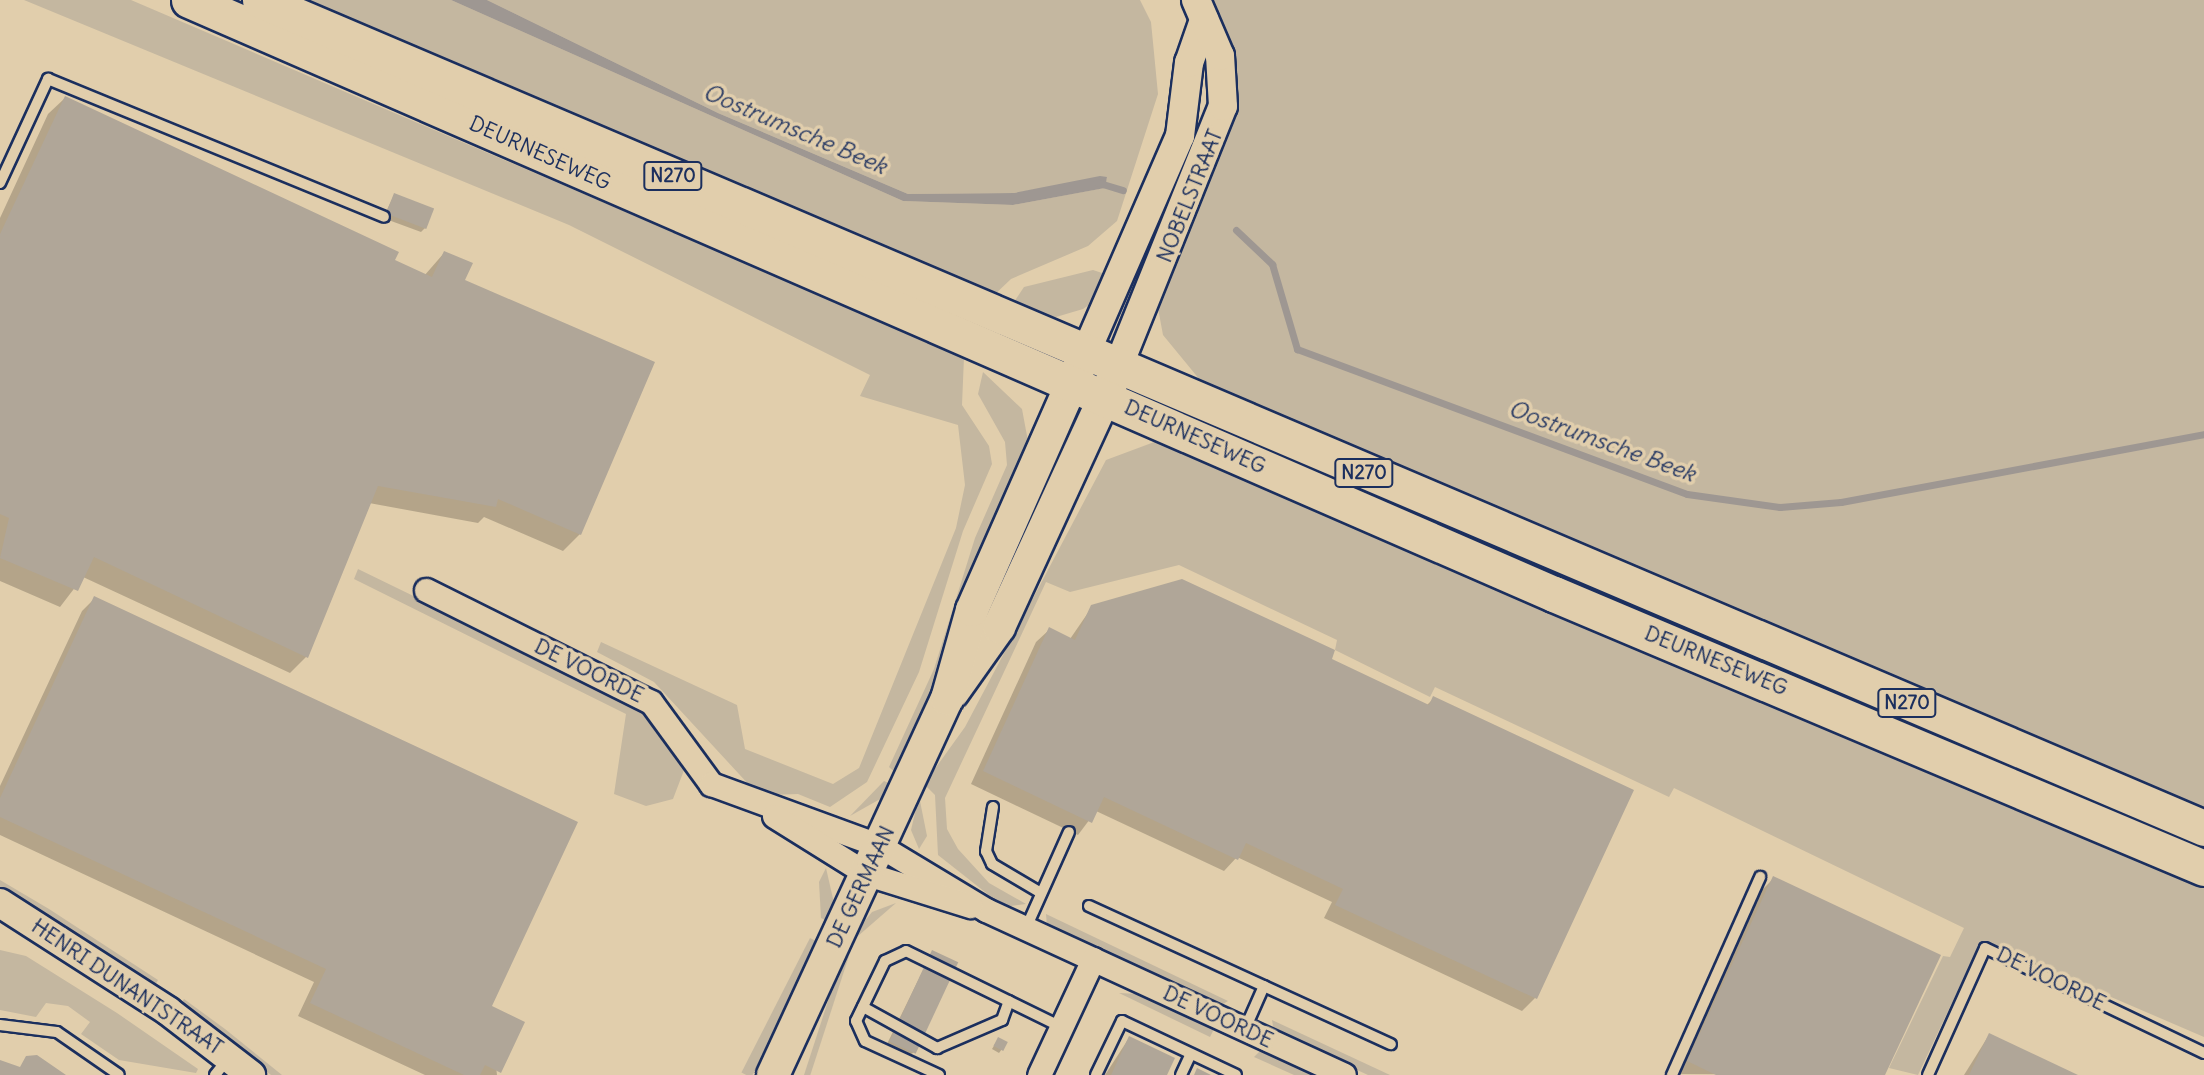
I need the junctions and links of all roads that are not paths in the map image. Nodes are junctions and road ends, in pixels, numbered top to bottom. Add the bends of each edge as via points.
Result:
1 (190, 0) edge
2 (260, 0) edge
3 (1200, 10) edge
4 (0, 183) edge
5 (384, 217) dead end
6 (1086, 352) junction
7 (1099, 383) junction
8 (426, 590) dead end
9 (760, 806) junction
10 (993, 807) dead end
11 (2204, 828) edge
12 (1069, 832) dead end
13 (880, 846) junction
14 (2204, 868) edge
15 (867, 874) junction
16 (1760, 877) dead end
17 (1041, 893) junction
18 (0, 903) edge
19 (1089, 906) dead end
20 (986, 910) junction
21 (1026, 928) junction
22 (1093, 959) junction
23 (1264, 986) junction
24 (1009, 1001) junction
25 (863, 1007) junction
26 (0, 1025) edge
27 (1062, 1027) junction
28 (1245, 1029) junction
29 (1391, 1045) dead end
30 (2204, 1053) edge
31 (1191, 1054) junction
32 (222, 1066) edge
33 (119, 1075) edge
34 (251, 1075) edge
35 (774, 1075) edge
36 (939, 1075) edge
37 (1039, 1075) edge
38 (1097, 1075) edge
39 (1181, 1075) edge
40 (1236, 1075) edge
41 (1344, 1075) edge
42 (1672, 1075) edge
43 (1928, 1075) edge

1 - 7 main road, DEURNESEWEG / N270
2 - 6 main road, DEURNESEWEG / N270
3 - 6 street, NOBELSTRAAT via 1180,136
3 - 7 street, NOBELSTRAAT via 1223,70 1217,133
4 - 5 lane via 48,79
6 - 7 main road, DEURNESEWEG / N270
7 - 11 main road, DEURNESEWEG / N270
7 - 13 main road, DE GERMAAN via 999,627 947,699
7 - 14 main road, DEURNESEWEG / N270
8 - 9 street, DE VOORDE via 652,702 711,784
9 - 13 street, DE VOORDE
9 - 15 street, DE VOORDE
10 - 17 lane via 986,851 992,864
12 - 17 lane
13 - 15 main road, DE GERMAAN
13 - 20 street, DE VOORDE
15 - 20 street, DE VOORDE
15 - 35 main road, DE GERMAAN
16 - 42 lane
17 - 21 lane
18 - 32 street, HENRI DUNANTSTRAAT
19 - 23 lane
20 - 21 street, DE VOORDE
21 - 22 street, DE VOORDE
22 - 27 street
22 - 28 street, DE VOORDE
23 - 28 lane
23 - 29 lane
24 - 25 lane via 1002,1020 937,1048 896,1031
24 - 25 lane via 906,951 885,961
24 - 27 lane
25 - 36 lane via 856,1021 865,1041
26 - 33 lane via 57,1032
27 - 37 street
28 - 41 street, DE VOORDE
30 - 43 lane, DE VOORDE via 1986,948
31 - 38 lane via 1122,1021
31 - 39 lane
31 - 40 lane
32 - 34 street, HENRI DUNANTSTRAAT

